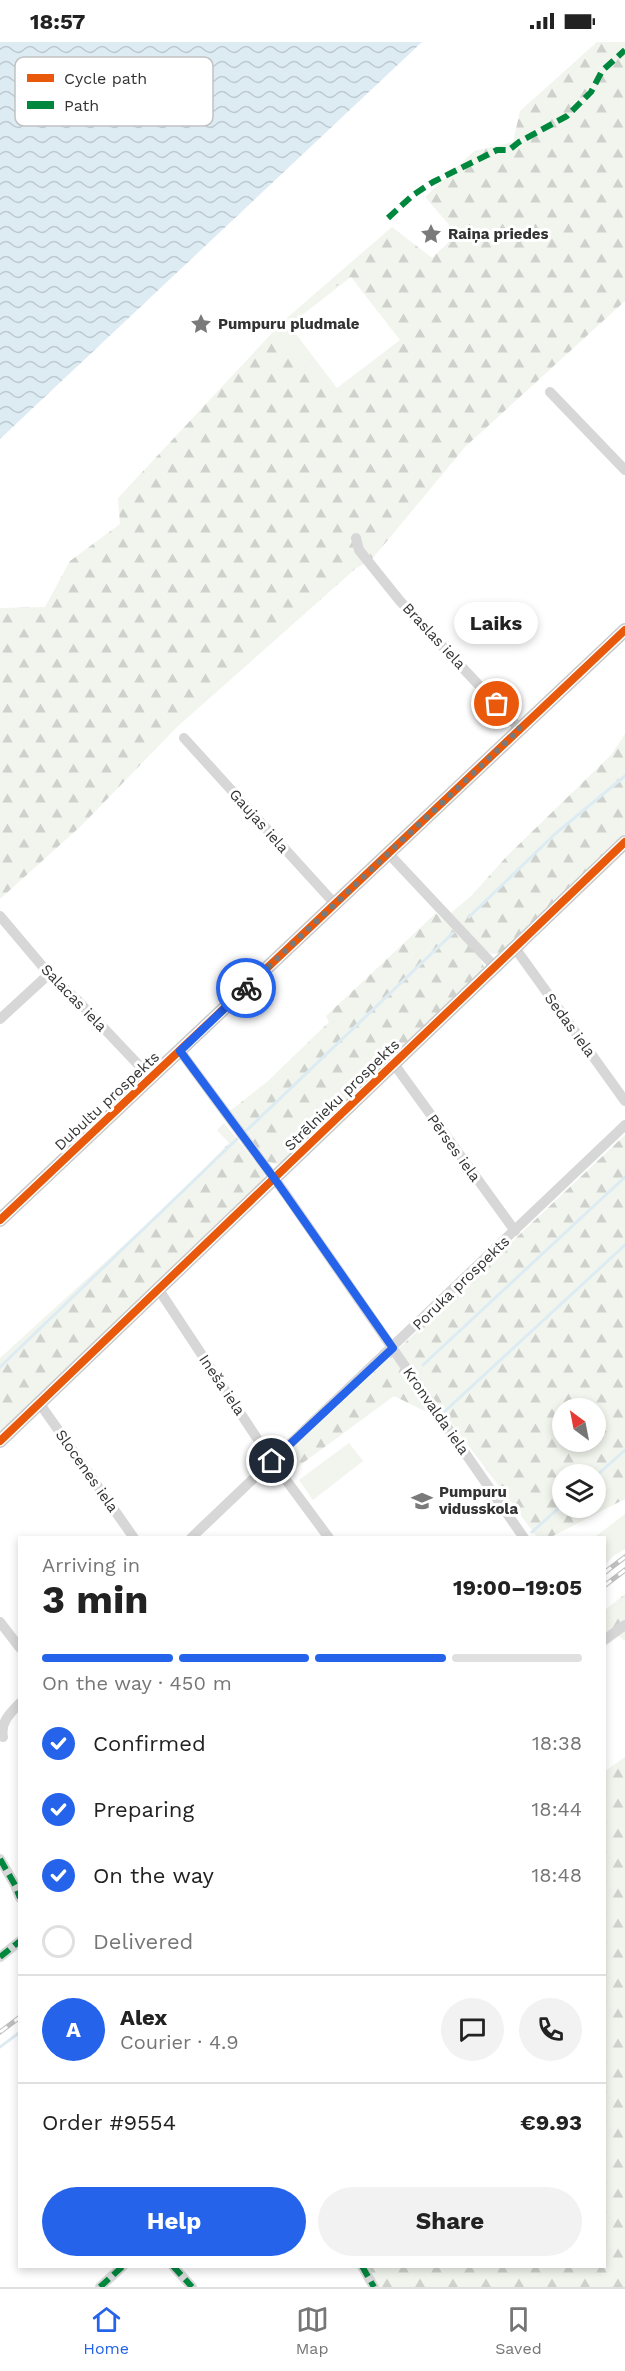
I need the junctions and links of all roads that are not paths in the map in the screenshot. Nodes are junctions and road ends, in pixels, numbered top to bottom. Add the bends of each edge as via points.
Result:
1 (550, 392) dead end
2 (625, 470) edge
3 (356, 538) dead end
4 (625, 630) edge
5 (520, 729) junction
6 (184, 738) dead end
7 (625, 842) edge
8 (388, 854) junction
9 (335, 904) junction
10 (0, 916) edge
11 (515, 948) junction
12 (495, 967) junction
13 (49, 974) junction
14 (0, 1019) edge
15 (180, 1051) junction
16 (394, 1064) junction
17 (151, 1078) junction
18 (625, 1101) edge
19 (625, 1125) edge
20 (274, 1178) junction
21 (0, 1220) edge
22 (515, 1232) junction
23 (159, 1290) junction
24 (393, 1348) junction
25 (39, 1404) junction
26 (0, 1441) edge
27 (272, 1461) junction
28 (133, 1536) edge
29 (193, 1536) edge
30 (328, 1536) edge
31 (523, 1536) edge
32 (0, 1622) edge
33 (624, 1628) edge
34 (606, 1639) edge
35 (18, 1645) edge
36 (18, 1705) edge
37 (3, 1737) dead end
38 (0, 1858) edge
39 (18, 1893) edge
40 (18, 1943) edge
41 (0, 1957) edge
42 (121, 2268) edge
43 (175, 2268) edge
44 (363, 2268) edge
45 (100, 2287) edge
46 (192, 2287) edge
47 (374, 2287) edge

1 - 2 street
3 - 5 street, Braslas iela via 358,550 400,601
4 - 5 main road, Dubultu prospekts
5 - 8 main road, Dubultu prospekts
6 - 9 street, Gaujas iela
7 - 11 main road, Strēlnieku prospekts
8 - 9 main road, Dubultu prospekts
8 - 12 street
9 - 15 main road, Dubultu prospekts
10 - 13 street, Salacas iela
11 - 12 main road, Strēlnieku prospekts
11 - 18 street, Sedas iela
12 - 16 main road, Strēlnieku prospekts
13 - 14 street
13 - 17 street, Salacas iela
15 - 17 main road, Dubultu prospekts
15 - 20 street, Kronvalda iela
16 - 20 main road, Strēlnieku prospekts
16 - 22 street, Pērses iela
17 - 21 main road, Dubultu prospekts
19 - 22 street, Poruka prospekts
20 - 23 main road, Strēlnieku prospekts
20 - 24 street, Kronvalda iela
22 - 24 street, Poruka prospekts
23 - 25 main road, Strēlnieku prospekts
23 - 27 street, Ineša iela
24 - 27 street, Poruka prospekts
24 - 31 street, Kronvalda iela
25 - 26 main road, Strēlnieku prospekts
25 - 28 street, Slocenes iela
27 - 29 street, Poruka prospekts
27 - 30 street, Ineša iela
32 - 35 street
33 - 34 street
36 - 37 street via 8,1716
38 - 39 street
40 - 41 street
42 - 45 street
43 - 46 street
44 - 47 street

